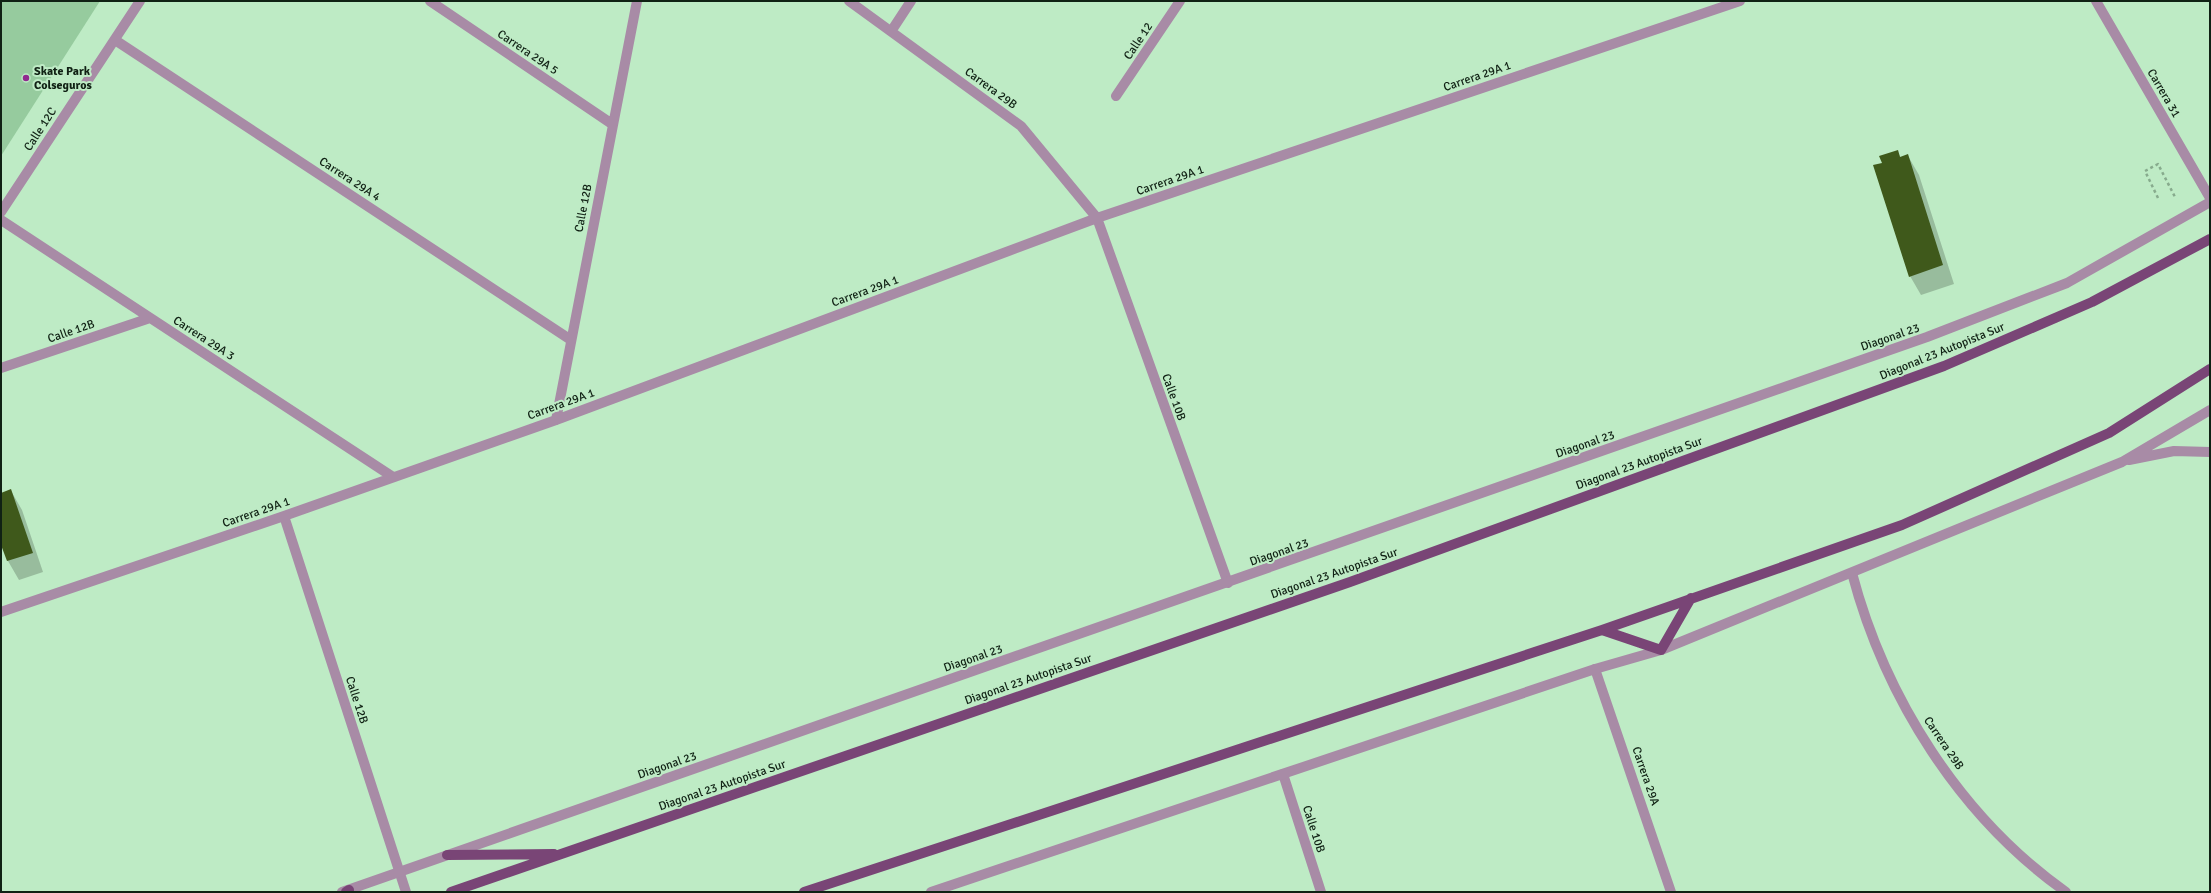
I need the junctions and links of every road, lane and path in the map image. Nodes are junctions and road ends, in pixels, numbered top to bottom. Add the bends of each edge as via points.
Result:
1 (140, 1) edge
2 (430, 1) edge
3 (637, 1) edge
4 (849, 1) edge
5 (911, 1) edge
6 (1180, 1) edge
7 (1740, 1) edge
8 (2096, 1) edge
9 (892, 30) junction
10 (114, 40) junction
11 (1116, 96) dead end
12 (612, 124) junction
13 (2158, 164) dead end
14 (2158, 198) dead end
15 (2210, 198) edge
16 (2210, 202) edge
17 (1, 212) edge
18 (1097, 218) junction
19 (1, 220) edge
20 (2210, 239) edge
21 (150, 318) junction
22 (571, 340) junction
23 (1, 368) edge
24 (2210, 369) edge
25 (2210, 410) edge
26 (556, 420) junction
27 (2210, 452) edge
28 (2122, 462) junction
29 (394, 478) junction
30 (284, 516) junction
31 (1852, 573) junction
32 (1228, 584) junction
33 (1691, 598) junction
34 (1, 612) edge
35 (1602, 630) junction
36 (1661, 650) junction
37 (1595, 669) junction
38 (1283, 774) junction
39 (564, 854) junction
40 (447, 855) junction
41 (400, 872) junction
42 (346, 891) edge
43 (406, 892) edge
44 (451, 892) edge
45 (804, 892) edge
46 (931, 892) edge
47 (1321, 892) edge
48 (1671, 892) edge
49 (2066, 892) edge

1 - 10 street, Calle 12C
2 - 12 street, Carrera 29A 5
3 - 12 street, Calle 12B
4 - 9 street, Carrera 29B
5 - 9 street
6 - 11 street, Calle 12
7 - 18 street, Carrera 29A 1
8 - 15 street, Carrera 31
9 - 18 street, Carrera 29B via 1021,126
10 - 17 street, Calle 12C
10 - 22 street, Carrera 29A 4
12 - 22 street, Calle 12B
13 - 14 path via 2145,171
16 - 32 street, Diagonal 23 via 2067,283 1935,334
18 - 26 street, Carrera 29A 1
18 - 32 street, Calle 10B
19 - 21 street, Carrera 29A 3
20 - 39 main road, Diagonal 23 Autopista Sur via 2092,302 1936,369 1350,582
21 - 23 street, Calle 12B
21 - 29 street, Carrera 29A 3
22 - 26 street, Calle 12B
24 - 33 main road via 2109,433 1902,525
25 - 28 street
26 - 29 street, Carrera 29A 1
27 - 28 street via 2174,451
28 - 31 street
29 - 30 street, Carrera 29A 1
30 - 34 street, Carrera 29A 1
30 - 41 street, Calle 12B
31 - 36 street
31 - 49 street, Carrera 29B via 1889,676 1930,750 1981,816 2042,875
32 - 40 street, Diagonal 23
33 - 35 main road
33 - 36 main road
35 - 36 main road
35 - 45 main road
36 - 37 street
37 - 38 street
37 - 48 street, Carrera 29A
38 - 46 street
38 - 47 street, Calle 10B
39 - 40 main road
39 - 44 main road, Diagonal 23 Autopista Sur
40 - 41 street, Diagonal 23
41 - 42 street, Diagonal 23
41 - 43 street, Calle 12B

